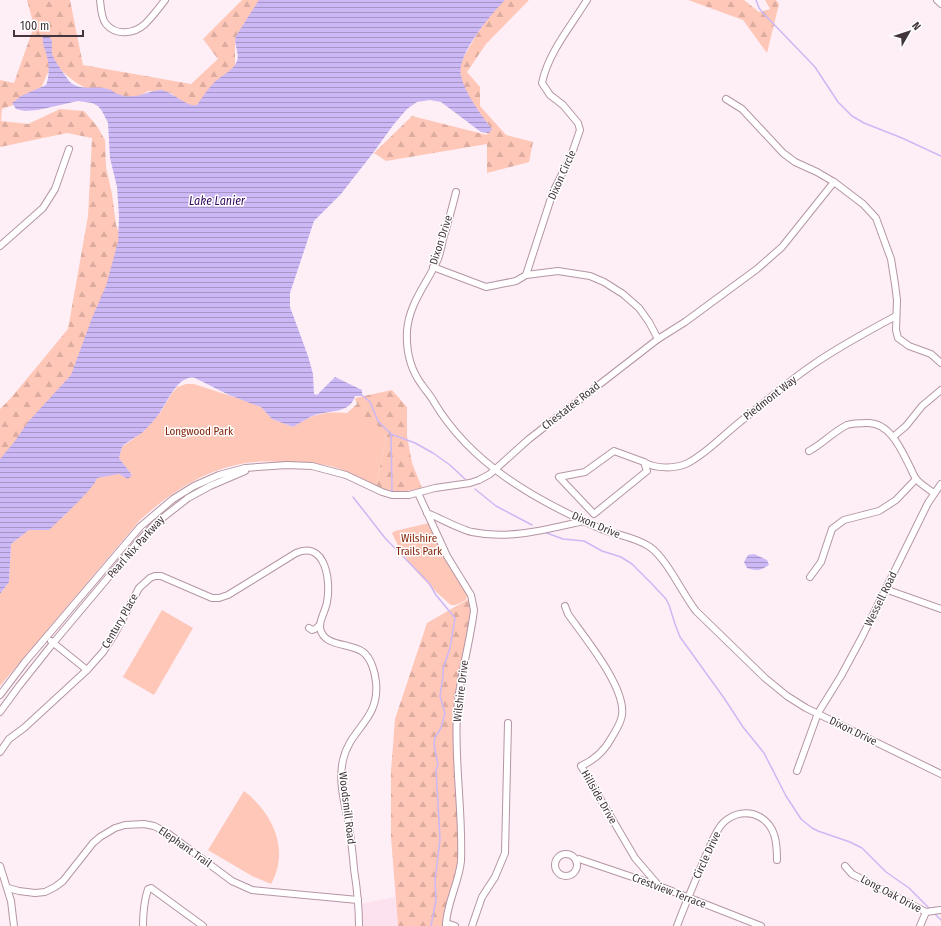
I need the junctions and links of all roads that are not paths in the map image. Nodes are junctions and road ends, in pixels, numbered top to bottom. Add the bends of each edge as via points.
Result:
1 (100, 0) edge
2 (165, 0) edge
3 (587, 0) edge
4 (937, 0) edge
5 (941, 4) edge
6 (726, 100) dead end
7 (69, 149) dead end
8 (834, 182) junction
9 (456, 192) dead end
10 (0, 246) edge
11 (433, 267) junction
12 (526, 274) junction
13 (896, 316) junction
14 (658, 339) junction
15 (941, 363) edge
16 (941, 390) edge
17 (893, 437) junction
18 (809, 451) dead end
19 (644, 462) junction
20 (257, 467) junction
21 (495, 469) junction
22 (916, 479) junction
23 (941, 484) edge
24 (418, 493) junction
25 (934, 493) junction
26 (427, 513) junction
27 (584, 521) junction
28 (810, 576) dead end
29 (886, 589) junction
30 (564, 606) dead end
31 (941, 609) edge
32 (320, 625) junction
33 (309, 628) dead end
34 (46, 638) junction
35 (54, 642) junction
36 (87, 670) junction
37 (0, 695) edge
38 (0, 712) edge
39 (818, 713) junction
40 (508, 722) dead end
41 (0, 752) edge
42 (797, 771) dead end
43 (941, 774) edge
44 (576, 860) dead end
45 (776, 860) dead end
46 (0, 866) edge
47 (845, 866) dead end
48 (659, 886) junction
49 (8, 888) junction
50 (687, 898) junction
51 (358, 900) junction
52 (940, 910) dead end
53 (926, 912) junction
54 (446, 925) edge
55 (14, 926) edge
56 (143, 926) edge
57 (203, 926) edge
58 (359, 926) edge
59 (455, 926) edge
60 (472, 926) edge
61 (676, 926) edge
62 (761, 926) edge
63 (920, 926) edge

1 - 2 street via 101,14 106,24 120,33 137,30
3 - 12 street, Dixon Circle via 554,52 542,83 550,95 563,105 578,123 580,130 554,192
4 - 5 street
6 - 8 street via 742,109 783,153
7 - 10 street via 54,189 43,208
8 - 13 street via 863,204 876,218 891,259 897,300
8 - 14 street, Chestatee Road via 782,247 762,266
9 - 11 street, Dixon Drive via 438,259
11 - 12 street via 486,287 516,281
11 - 21 street, Dixon Drive via 409,316 408,356 421,384 458,435
12 - 14 street via 558,272 590,276 604,282 639,308
13 - 15 street via 898,338 909,346 930,354
13 - 19 street, Piedmont Way via 815,363 688,463 669,468
14 - 21 street, Chestatee Road via 529,439
16 - 17 street
17 - 18 street via 881,426 858,423 847,425
17 - 22 street
19 - 19 street, Piedmont Way via 614,451 585,472 559,477 594,514 647,471
20 - 24 street, Chestatee Road via 312,466 346,476 387,494
20 - 34 street, Pearl Nix Parkway via 233,471 207,480 180,494 161,508 140,527
20 - 35 street, Pearl Nix Parkway via 205,489 167,513 138,542
21 - 24 street, Chestatee Road via 474,482
21 - 27 street, Dixon Drive via 525,490
22 - 25 street
22 - 28 street via 896,500 879,511 844,520 832,529 821,562
23 - 25 street, Wessell Road
24 - 26 street, Wilshire Drive
25 - 29 street, Wessell Road
26 - 27 street via 470,532 493,535 525,534
26 - 54 street, Wilshire Drive via 446,556 471,595 474,610 457,711 462,830 460,863
27 - 39 street, Dixon Drive via 639,542 656,552 688,600 708,622 776,687 806,708
29 - 31 street
29 - 39 street, Wessell Road via 841,676
30 - 48 street, Hillside Drive via 611,676 622,706 620,723 608,744 591,761 581,766 635,858
32 - 33 street via 312,630
32 - 36 street, Century Place via 327,604 329,585 322,560 315,553 296,553 220,598 212,598 161,576 151,577 139,588 114,635
32 - 51 street, Woodsmill Road via 327,639 355,647 364,653 372,666 376,682 376,699 372,712 350,741 342,768 344,804
34 - 35 street
34 - 37 street, Pearl Nix Parkway
35 - 36 street
35 - 38 street, Pearl Nix Parkway
36 - 41 street, Century Place via 9,739
39 - 42 street, Wessell Road
39 - 43 street, Dixon Drive
40 - 60 street via 505,853 495,877 482,897
44 - 48 street, Crestview Terrace
45 - 50 street, Circle Drive via 777,845 769,825 755,814 741,813 720,827
46 - 49 street
47 - 53 street, Long Oak Drive via 852,874
48 - 50 street, Crestview Terrace
49 - 51 street, Elephant Trail via 35,893 45,892 63,881 100,837 125,825 144,824 166,832 232,881 252,890
49 - 55 street
50 - 61 street, Circle Drive
50 - 62 street, Crestview Terrace
51 - 58 street, Woodsmill Road
52 - 53 street, Long Oak Drive
53 - 63 street
54 - 59 street
56 - 57 street via 144,907 148,889 151,888

